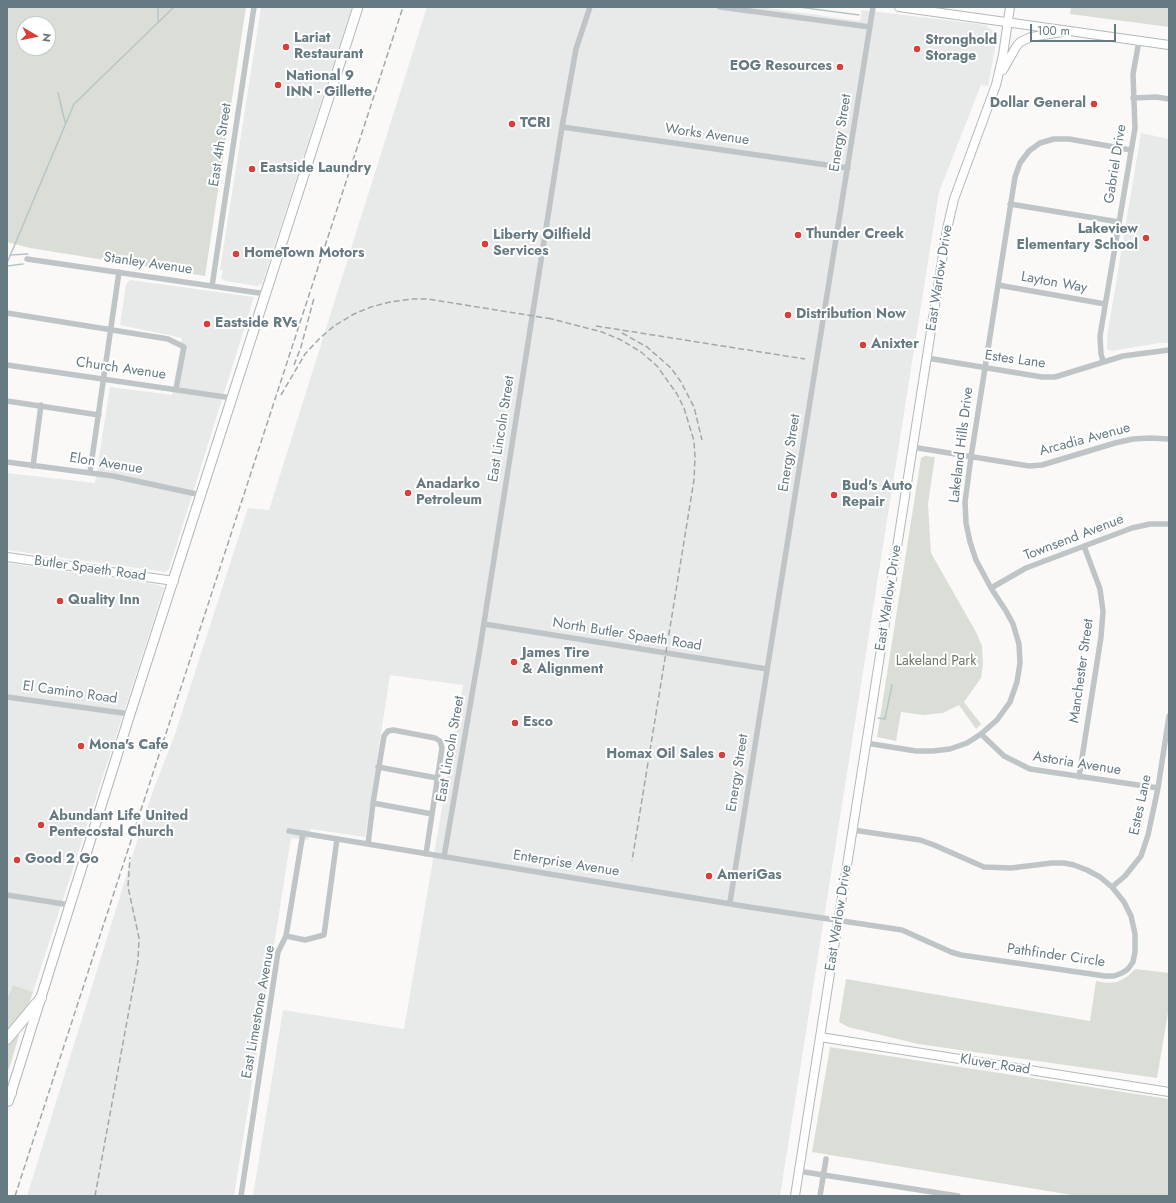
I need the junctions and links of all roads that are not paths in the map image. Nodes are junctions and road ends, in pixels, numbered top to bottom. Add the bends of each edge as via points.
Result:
1 (254, 7) edge
2 (358, 7) edge
3 (590, 7) edge
4 (720, 7) edge
5 (873, 7) edge
6 (899, 7) edge
7 (1010, 7) edge
8 (1008, 22) junction
9 (870, 27) junction
10 (1071, 31) junction
11 (1138, 41) junction
12 (1169, 45) edge
13 (996, 86) junction
14 (1133, 98) junction
15 (1169, 99) edge
16 (562, 127) junction
17 (1131, 150) junction
18 (848, 168) junction
19 (1010, 204) junction
20 (1119, 222) junction
21 (27, 259) dead end
22 (119, 272) junction
23 (998, 285) junction
24 (212, 286) junction
25 (266, 294) junction
26 (1105, 304) junction
27 (7, 313) edge
28 (111, 330) junction
29 (1169, 350) edge
30 (927, 358) junction
31 (1103, 361) junction
32 (7, 365) edge
33 (985, 368) junction
34 (104, 379) junction
35 (176, 389) junction
36 (232, 398) junction
37 (7, 401) edge
38 (41, 405) junction
39 (99, 415) junction
40 (1169, 439) edge
41 (912, 447) junction
42 (971, 457) junction
43 (7, 462) edge
44 (33, 466) junction
45 (90, 472) junction
46 (201, 495) junction
47 (1169, 524) edge
48 (1084, 546) junction
49 (7, 557) edge
50 (174, 581) junction
51 (992, 588) junction
52 (484, 624) junction
53 (767, 669) junction
54 (7, 697) edge
55 (130, 714) junction
56 (1169, 716) edge
57 (981, 734) junction
58 (866, 743) junction
59 (378, 767) junction
60 (437, 778) junction
61 (1078, 778) junction
62 (1158, 788) junction
63 (372, 802) junction
64 (432, 814) junction
65 (853, 830) junction
66 (289, 831) dead end
67 (303, 833) junction
68 (337, 839) junction
69 (368, 844) junction
70 (426, 854) junction
71 (444, 857) junction
72 (1112, 887) junction
73 (7, 895) edge
74 (730, 902) junction
75 (70, 905) junction
76 (839, 919) junction
77 (286, 936) junction
78 (41, 998) junction
79 (820, 1037) junction
80 (7, 1039) edge
81 (1169, 1092) edge
82 (8, 1098) edge
83 (826, 1159) dead end
84 (798, 1171) junction
85 (823, 1174) junction
86 (241, 1196) edge
87 (794, 1196) edge
88 (820, 1196) edge
89 (958, 1196) edge

1 - 24 street, East 4th Street
2 - 25 main road
3 - 16 street, East Lincoln Street via 576,49
4 - 9 street
5 - 9 street, Energy Street
6 - 8 street
7 - 8 street, East Warlow Drive
8 - 10 street
8 - 13 street, East Warlow Drive
9 - 18 street, Energy Street
10 - 11 street
10 - 13 street via 1031,37 1020,42 1008,59
11 - 12 street
11 - 14 street, Gabriel Drive via 1133,74
13 - 30 street, East Warlow Drive via 954,199
14 - 15 street
14 - 17 street, Gabriel Drive via 1135,128
16 - 18 street, Works Avenue
16 - 52 street, East Lincoln Street
17 - 19 street, Lakeland Hills Drive via 1069,139 1054,139 1040,143 1029,151 1020,163
17 - 20 street, Gabriel Drive
18 - 53 street, Energy Street
19 - 20 street
19 - 23 street, Lakeland Hills Drive
20 - 26 street, Gabriel Drive
21 - 22 street, Stanley Avenue
22 - 24 street, Stanley Avenue
22 - 28 street
23 - 26 street, Layton Way
23 - 33 street, Lakeland Hills Drive
24 - 25 street, Stanley Avenue
25 - 36 main road
26 - 31 street, Gabriel Drive via 1100,336
27 - 28 street
28 - 34 street
28 - 35 street via 168,339 184,347
29 - 31 street, Estes Lane
30 - 33 street, Estes Lane
30 - 41 street, East Warlow Drive
31 - 33 street, Estes Lane via 1055,377
32 - 34 street, Church Avenue
33 - 42 street, Lakeland Hills Drive
34 - 35 street, Church Avenue
34 - 39 street
35 - 36 street, Church Avenue
36 - 46 main road
37 - 38 street
38 - 39 street
38 - 44 street
39 - 45 street
40 - 42 street, Arcadia Avenue via 1127,440 1042,466
41 - 42 street, Arcadia Avenue
41 - 58 street, East Warlow Drive
42 - 51 street, Lakeland Hills Drive via 966,523 976,560
43 - 44 street, Elon Avenue
44 - 45 street, Elon Avenue
45 - 46 street, Elon Avenue
46 - 50 main road
47 - 48 street, Townsend Avenue via 1150,524 1132,528
48 - 51 street, Townsend Avenue via 1026,568
48 - 61 street, Manchester Street via 1100,589 1103,611
49 - 50 street, Butler Spaeth Road
50 - 55 main road
51 - 57 street, Lakeland Hills Drive via 1013,624 1019,644 1020,663 1010,702 997,720
52 - 53 street, North Butler Spaeth Road
52 - 71 street, East Lincoln Street
53 - 74 street, Energy Street
54 - 55 street, El Camino Road
55 - 75 main road
56 - 62 street, Estes Lane
57 - 58 street, Lakeland Hills Drive via 967,743 933,751 916,751
57 - 61 street, Astoria Avenue via 1004,756 1030,770
58 - 65 street, East Warlow Drive
59 - 60 street
59 - 60 street via 384,736 388,731 436,738 442,748
59 - 63 street
60 - 64 street
61 - 62 street, Astoria Avenue
62 - 72 street, Estes Lane via 1148,835 1140,856 1125,876
63 - 64 street
63 - 69 street
64 - 70 street
65 - 72 street, Pathfinder Circle via 920,840 984,867 1011,868 1052,863 1074,865 1100,877
65 - 76 street, East Warlow Drive
66 - 67 street, Enterprise Avenue
67 - 68 street, Enterprise Avenue
67 - 77 street, East Limestone Avenue
68 - 69 street, Enterprise Avenue
68 - 77 street via 324,935 305,940
69 - 70 street, Enterprise Avenue
70 - 71 street, Enterprise Avenue
71 - 74 street, Enterprise Avenue
72 - 76 street, Pathfinder Circle via 1131,916 1135,934 1133,962 1128,969 1114,976 961,955 902,930
73 - 75 street
74 - 76 street, Enterprise Avenue
75 - 78 main road
76 - 79 street, East Warlow Drive
77 - 86 street, East Limestone Avenue via 278,952
78 - 80 highway
78 - 82 main road
79 - 81 street, Kluver Road
79 - 84 street, East Warlow Drive
83 - 85 street
84 - 85 street
84 - 87 street, East Warlow Drive
85 - 88 street
85 - 89 street

